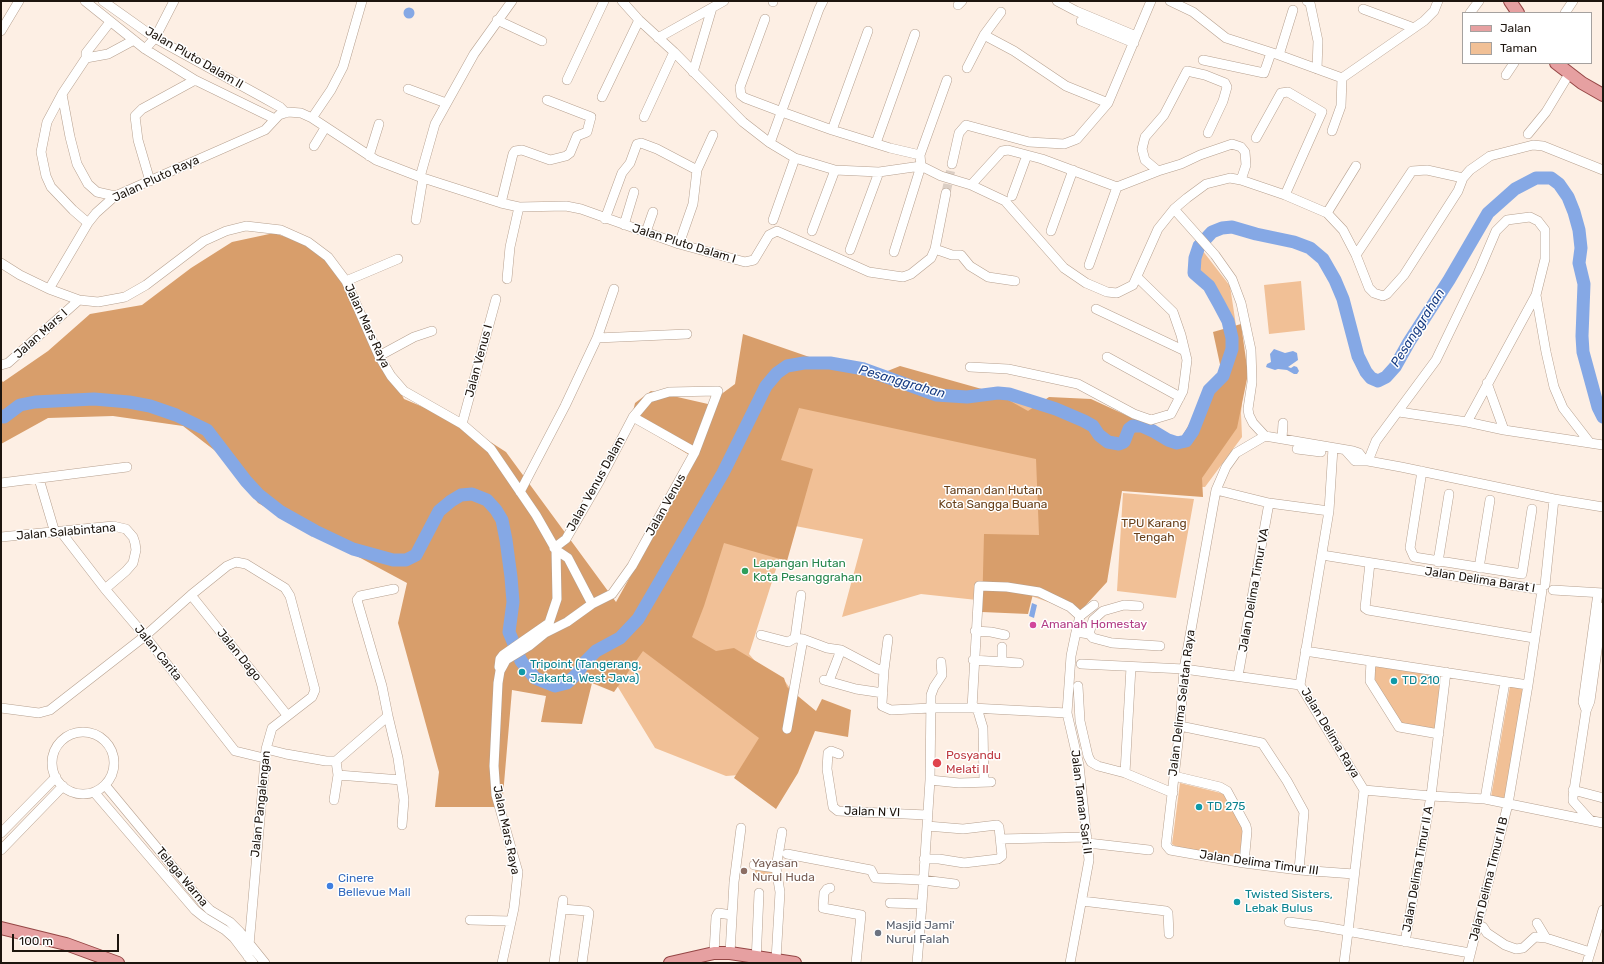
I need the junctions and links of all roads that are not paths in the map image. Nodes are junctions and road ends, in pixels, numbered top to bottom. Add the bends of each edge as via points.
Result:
1 (18, 1) edge
2 (85, 1) edge
3 (103, 1) edge
4 (174, 1) edge
5 (362, 1) edge
6 (512, 1) edge
7 (604, 1) edge
8 (724, 1) edge
9 (823, 1) edge
10 (1057, 1) edge
11 (1151, 1) edge
12 (1170, 1) edge
13 (1306, 1) edge
14 (1438, 1) edge
15 (1479, 1) edge
16 (1510, 1) edge
17 (1573, 1) edge
18 (626, 2) edge
19 (712, 8) junction
20 (1363, 9) dead end
21 (1293, 10) dead end
22 (1001, 12) dead end
23 (1471, 12) edge
24 (1517, 12) edge
25 (1566, 12) edge
26 (765, 19) dead end
27 (497, 20) junction
28 (639, 20) junction
29 (1081, 21) dead end
30 (110, 22) junction
31 (1414, 28) junction
32 (1, 31) edge
33 (868, 31) dead end
34 (914, 34) dead end
35 (984, 35) junction
36 (156, 38) junction
37 (658, 38) junction
38 (134, 40) junction
39 (542, 40) dead end
40 (1135, 40) junction
41 (145, 49) junction
42 (674, 52) junction
43 (1275, 54) junction
44 (86, 58) junction
45 (1203, 60) dead end
46 (1513, 64) edge
47 (1557, 64) edge
48 (967, 68) dead end
49 (1317, 69) junction
50 (693, 72) junction
51 (1569, 74) junction
52 (1506, 75) dead end
53 (1342, 78) junction
54 (195, 80) junction
55 (568, 80) dead end
56 (947, 80) dead end
57 (408, 89) dead end
58 (62, 94) junction
59 (1603, 95) edge
60 (602, 97) dead end
61 (547, 100) dead end
62 (446, 103) junction
63 (1108, 103) junction
64 (286, 113) junction
65 (781, 115) junction
66 (644, 117) dead end
67 (312, 118) junction
68 (275, 119) junction
69 (379, 124) dead end
70 (325, 128) junction
71 (832, 130) junction
72 (1332, 131) dead end
73 (1208, 133) dead end
74 (1528, 134) dead end
75 (713, 135) dead end
76 (1256, 138) dead end
77 (772, 140) junction
78 (876, 144) junction
79 (314, 146) dead end
80 (920, 155) junction
81 (1027, 155) junction
82 (369, 156) junction
83 (795, 158) junction
84 (952, 164) tunnel mouth
85 (921, 166) junction
86 (1356, 166) dead end
87 (697, 170) junction
88 (836, 170) junction
89 (1073, 170) junction
90 (1603, 170) edge
91 (1158, 171) junction
92 (879, 172) junction
93 (421, 178) junction
94 (1464, 178) junction
95 (1241, 180) junction
96 (150, 181) junction
97 (971, 185) junction
98 (1117, 187) junction
99 (634, 192) dead end
100 (946, 193) tunnel mouth
101 (1285, 195) junction
102 (115, 196) junction
103 (1012, 196) dead end
104 (501, 203) junction
105 (519, 207) junction
106 (1174, 209) junction
107 (653, 212) dead end
108 (1327, 213) junction
109 (606, 218) junction
110 (416, 220) dead end
111 (773, 220) dead end
112 (88, 223) junction
113 (624, 225) junction
114 (812, 231) dead end
115 (1050, 231) dead end
116 (646, 232) junction
117 (679, 244) junction
118 (935, 249) junction
119 (850, 250) dead end
120 (894, 252) dead end
121 (1356, 255) junction
122 (398, 259) dead end
123 (1, 263) edge
124 (1089, 264) dead end
125 (1137, 277) junction
126 (507, 279) dead end
127 (346, 281) junction
128 (1016, 281) dead end
129 (50, 289) junction
130 (614, 289) dead end
131 (1536, 295) junction
132 (496, 299) dead end
133 (79, 300) junction
134 (1096, 309) dead end
135 (432, 331) dead end
136 (687, 334) dead end
137 (597, 338) junction
138 (1185, 351) junction
139 (379, 356) junction
140 (1107, 357) dead end
141 (1, 365) edge
142 (970, 367) dead end
143 (1487, 383) junction
144 (718, 391) joint
145 (1180, 398) junction
146 (1399, 412) junction
147 (633, 417) junction
148 (1467, 422) junction
149 (1283, 423) dead end
150 (462, 424) junction
151 (1504, 430) junction
152 (1265, 436) junction
153 (1282, 439) junction
154 (1590, 443) junction
155 (1603, 445) edge
156 (1297, 448) dead end
157 (1333, 451) junction
158 (695, 452) junction
159 (1367, 461) junction
160 (127, 467) dead end
161 (1422, 471) junction
162 (39, 479) junction
163 (1, 483) edge
164 (1216, 490) junction
165 (520, 492) junction
166 (1449, 494) dead end
167 (1554, 499) junction
168 (1490, 500) dead end
169 (1269, 503) junction
170 (1603, 507) edge
171 (1532, 509) dead end
172 (1329, 511) junction
173 (58, 532) junction
174 (1, 538) edge
175 (555, 549) junction
176 (1322, 555) junction
177 (1438, 562) junction
178 (1370, 563) junction
179 (1479, 568) junction
180 (1545, 585) dead end
181 (104, 589) junction
182 (394, 589) dead end
183 (1553, 590) dead end
184 (1601, 593) edge
185 (801, 594) dead end
186 (191, 595) junction
187 (592, 604) junction
188 (1094, 605) dead end
189 (1139, 606) dead end
190 (1603, 607) edge
191 (1080, 616) junction
192 (975, 631) junction
193 (1076, 632) junction
194 (1089, 634) junction
195 (761, 635) dead end
196 (1005, 635) dead end
197 (145, 636) junction
198 (1534, 638) junction
199 (799, 639) junction
200 (888, 639) dead end
201 (527, 643) junction
202 (1160, 646) dead end
203 (1002, 647) dead end
204 (842, 650) junction
205 (1306, 650) junction
206 (974, 660) junction
207 (1371, 661) junction
208 (941, 662) dead end
209 (1002, 662) junction
210 (1020, 663) dead end
211 (1081, 664) dead end
212 (1131, 667) junction
213 (1184, 669) junction
214 (884, 670) junction
215 (1446, 672) junction
216 (1238, 676) junction
217 (1505, 682) junction
218 (1300, 684) junction
219 (1528, 685) junction
220 (1078, 686) dead end
221 (883, 693) junction
222 (1, 708) edge
223 (931, 708) junction
224 (974, 708) junction
225 (1586, 712) junction
226 (1067, 713) junction
227 (287, 715) junction
228 (388, 716) junction
229 (1180, 726) junction
230 (787, 729) dead end
231 (1439, 734) junction
232 (265, 754) junction
233 (839, 754) dead end
234 (336, 761) junction
235 (1125, 774) junction
236 (338, 775) junction
237 (1174, 776) junction
238 (56, 777) junction
239 (401, 780) junction
240 (930, 780) junction
241 (105, 785) junction
242 (63, 786) junction
243 (1364, 790) junction
244 (1573, 790) junction
245 (94, 792) junction
246 (1172, 793) junction
247 (1431, 796) junction
248 (1603, 798) edge
249 (1485, 799) junction
250 (334, 800) dead end
251 (1508, 804) junction
252 (927, 815) junction
253 (1590, 820) junction
254 (1603, 823) edge
255 (402, 825) dead end
256 (927, 826) junction
257 (741, 828) dead end
258 (782, 832) dead end
259 (1, 833) edge
260 (1000, 839) junction
261 (1087, 840) junction
262 (1166, 845) joint
263 (1, 850) edge
264 (1149, 850) dead end
265 (787, 854) dead end
266 (924, 859) junction
267 (1244, 863) junction
268 (754, 865) dead end
269 (776, 868) junction
270 (1299, 870) junction
271 (1354, 874) junction
272 (923, 880) junction
273 (955, 884) dead end
274 (830, 888) dead end
275 (759, 893) dead end
276 (1082, 901) junction
277 (890, 903) dead end
278 (922, 904) junction
279 (1603, 910) edge
280 (732, 915) junction
281 (470, 920) dead end
282 (511, 921) junction
283 (1289, 922) dead end
284 (1537, 923) dead end
285 (1483, 927) dead end
286 (1, 928) edge
287 (1348, 932) junction
288 (1170, 934) dead end
289 (1546, 938) junction
290 (1405, 942) junction
291 (249, 945) junction
292 (1590, 952) junction
293 (714, 953) junction
294 (730, 953) junction
295 (1470, 953) junction
296 (251, 960) edge
297 (756, 960) edge
298 (776, 960) junction
299 (118, 963) edge
300 (265, 963) edge
301 (502, 963) edge
302 (554, 963) edge
303 (582, 963) edge
304 (670, 963) edge
305 (795, 963) edge
306 (856, 963) edge
307 (917, 963) edge
308 (1070, 963) edge
309 (1344, 963) edge
310 (1468, 963) edge
311 (1587, 963) edge

1 - 32 street
2 - 30 street
3 - 36 street, Jalan Pluto Dalam II
4 - 36 street
5 - 67 street via 343,67 332,90
6 - 27 street
7 - 55 street
8 - 19 street
9 - 65 street
10 - 40 street
11 - 40 street
12 - 43 street via 1193,12 1226,38
13 - 49 street via 1310,3 1318,41
14 - 31 street via 1434,11
15 - 23 street
16 - 24 main road
17 - 25 street
18 - 28 street
19 - 37 street
19 - 50 street
20 - 31 street
21 - 43 street
22 - 35 street
26 - 65 street via 740,92 745,98
27 - 39 street
27 - 62 street
28 - 37 street
28 - 60 street
29 - 40 street
30 - 38 street
30 - 44 street via 86,53
31 - 53 street
33 - 71 street
34 - 78 street
35 - 48 street
35 - 63 street via 1014,51 1066,86
36 - 41 street
36 - 64 street, Jalan Pluto Dalam II via 280,107
37 - 42 street
38 - 41 street
38 - 44 street via 108,54
40 - 63 street
41 - 54 street
42 - 50 street
42 - 66 street
43 - 45 street via 1264,73
43 - 49 street
44 - 58 street
46 - 52 street
47 - 51 main road
49 - 53 street
50 - 77 street via 743,122
51 - 59 main road
51 - 74 street via 1546,112
53 - 72 street via 1341,106
54 - 68 street
54 - 96 street via 142,109 135,116 138,140
56 - 80 street
57 - 62 street
58 - 102 street via 77,164 88,184 97,192
58 - 112 street via 47,122 40,152 51,186
61 - 104 street via 591,117 587,132 577,136 570,153 566,156 550,160 522,150 516,151 513,154
62 - 93 street via 435,124
63 - 84 street via 1077,139 1064,144 1029,142 966,125 959,133
64 - 67 street via 294,112
64 - 68 street, Jalan Pluto Raya
65 - 71 street
65 - 77 street
67 - 70 street, Jalan Pluto Dalam I
68 - 96 street, Jalan Pluto Raya via 265,130
69 - 82 street
70 - 79 street
70 - 82 street, Jalan Pluto Dalam I
71 - 78 street
73 - 91 street via 1227,87 1225,83 1205,75 1187,71 1164,115 1145,137 1142,150 1145,160
75 - 87 street
76 - 101 street via 1281,93 1288,92 1322,112
77 - 83 street
78 - 80 street
80 - 85 street
81 - 89 street
81 - 97 street via 1002,151
81 - 103 street
82 - 93 street, Jalan Pluto Dalam I
83 - 88 street
83 - 111 street
85 - 92 street
85 - 97 street via 941,176
85 - 120 street
86 - 108 street
87 - 109 street via 657,149 637,144 630,163 622,173
87 - 117 street via 693,204
88 - 92 street
88 - 114 street
89 - 98 street
89 - 115 street
90 - 94 street via 1557,150 1533,146 1490,156 1470,170
91 - 95 street via 1232,144 1241,147 1245,152 1246,166
91 - 98 street
92 - 119 street
93 - 104 street, Jalan Pluto Dalam I
93 - 110 street
94 - 121 street via 1427,170 1412,171
94 - 121 street via 1404,275 1387,294 1381,296 1369,288
95 - 101 street
95 - 106 street via 1230,178 1206,184
96 - 102 street, Jalan Pluto Raya
97 - 125 street via 1005,201 1064,268 1086,283 1107,292 1117,293 1134,285
98 - 124 street
99 - 113 street
100 - 118 street, Jalan Pluto Dalam I
101 - 108 street
102 - 112 street, Jalan Pluto Raya
104 - 105 street, Jalan Pluto Dalam I
105 - 109 street, Jalan Pluto Dalam I via 566,206
105 - 126 street via 510,247
106 - 125 street via 1158,229
106 - 152 street via 1215,255 1232,279 1241,303 1251,350 1249,415
107 - 116 street
108 - 121 street via 1343,230
109 - 113 street, Jalan Pluto Dalam I
112 - 129 street, Jalan Pluto Raya
113 - 116 street, Jalan Pluto Dalam I
116 - 117 street, Jalan Pluto Dalam I
117 - 118 street, Jalan Pluto Dalam I via 745,262 754,260 769,236 777,231 870,272 903,277 911,274 931,258
118 - 128 street via 952,256 961,254 970,266 988,277
122 - 127 street
123 - 129 street, Jalan Mars Raya
125 - 138 street via 1173,312
127 - 133 street, Jalan Mars Raya via 328,257 308,242 281,230 246,226 226,231 204,241 146,286 125,297 98,302
127 - 139 street, Jalan Mars Raya
129 - 133 street, Jalan Mars Raya
130 - 137 street
131 - 143 street
131 - 146 street via 1545,259 1545,230 1538,221 1530,217 1507,220 1496,231 1436,360
131 - 154 street via 1554,387 1563,408
132 - 150 street, Jalan Venus I
133 - 141 street, Jalan Mars I via 8,363
134 - 138 street
135 - 139 street
136 - 137 street
137 - 165 street
138 - 145 street via 1187,360
139 - 150 street, Jalan Mars Raya via 404,391
140 - 145 street
142 - 145 street via 1008,369 1078,384 1134,414 1151,420 1171,414
143 - 148 street
143 - 151 street
144 - 147 street, Jalan Venus Dalam via 669,392 649,398
144 - 158 street, Jalan Venus
146 - 148 street
146 - 159 street via 1376,441
147 - 158 street
147 - 175 street, Jalan Venus Dalam via 566,539
148 - 151 street
149 - 153 street
150 - 165 street, Jalan Mars Raya via 491,449
151 - 154 street
152 - 153 street
152 - 164 street, Jalan Delima Selatan Raya via 1236,453 1226,467
153 - 157 street
154 - 155 street
156 - 157 street
157 - 159 street via 1359,454
157 - 172 street, Jalan Delima Raya
158 - 187 street, Jalan Venus via 632,566 612,594
159 - 161 street
160 - 162 street
161 - 167 street
161 - 177 street via 1410,548 1414,557
162 - 163 street
162 - 173 street, Jalan Carita
164 - 169 street
164 - 213 street, Jalan Delima Selatan Raya
165 - 175 street, Jalan Mars Raya
166 - 177 street
167 - 170 street
167 - 180 street
168 - 179 street
169 - 172 street
169 - 216 street, Jalan Delima Timur VA
171 - 179 street via 1522,574
172 - 176 street, Jalan Delima Raya
173 - 174 street, Jalan Salabintana
173 - 181 street, Jalan Carita
173 - 181 street, Jalan Salabintana via 113,526 126,529 133,537 136,550 133,563
175 - 187 street, Jalan Mars Raya via 568,558
175 - 201 street, Jalan Mars Raya via 556,604 549,623
176 - 178 street, Jalan Delima Barat I
176 - 205 street, Jalan Delima Raya
177 - 179 street
178 - 198 street via 1365,608 1368,610
178 - 198 street, Jalan Delima Barat I via 1542,590
181 - 197 street, Jalan Carita
182 - 228 street via 360,596 357,600
183 - 184 street
184 - 225 street via 1583,702
185 - 199 street
186 - 197 street
186 - 227 street, Jalan Dago
186 - 227 street, Jalan Pangalengan via 227,566 236,562 246,564 285,588 290,596 315,690 312,697
187 - 201 street, Jalan Mars Raya via 567,622
188 - 191 street
189 - 194 street via 1124,605 1103,611 1094,620
190 - 225 street via 1590,701
191 - 192 street via 1070,606 1039,592 979,586
191 - 193 street, Jalan Taman Sari II
192 - 196 street
192 - 206 street
193 - 194 street
193 - 226 street, Jalan Taman Sari II via 1071,656
194 - 202 street via 1093,638 1112,643
195 - 199 street via 788,642
197 - 222 street via 50,710 39,713
197 - 232 street, Jalan Carita via 235,751
198 - 219 street, Jalan Delima Barat I
199 - 204 street
199 - 230 street
200 - 214 street
201 - 282 street, Jalan Mars Raya via 504,657 498,683 494,766 496,795 518,872
203 - 209 street
204 - 214 street via 877,669
204 - 221 street via 826,680 856,689
205 - 207 street
205 - 218 street, Jalan Delima Raya
206 - 209 street
206 - 224 street
207 - 215 street
207 - 231 street via 1370,681 1398,727
208 - 223 street via 942,675 931,695
209 - 210 street
211 - 212 street
212 - 213 street
212 - 235 street
213 - 216 street
213 - 229 street, Jalan Delima Selatan Raya
214 - 221 street
215 - 217 street
215 - 231 street, Jalan Delima Timur II A
216 - 218 street
217 - 219 street
217 - 249 street
218 - 243 street, Jalan Delima Raya
219 - 251 street, Jalan Delima Timur II B
220 - 235 street via 1080,721 1088,756 1098,766
221 - 223 street via 882,706 891,710
223 - 224 street
223 - 240 street
224 - 226 street
224 - 240 street via 983,728 987,782
225 - 244 street
226 - 261 street, Jalan Taman Sari II via 1079,765
227 - 232 street, Jalan Pangalengan via 272,728
228 - 234 street
228 - 239 street
229 - 237 street, Jalan Delima Selatan Raya
229 - 270 street via 1262,743 1304,812
231 - 247 street, Jalan Delima Timur II A
232 - 234 street, Jalan Carita via 286,754
232 - 291 street, Jalan Pangalengan
233 - 252 street, Jalan N VI via 831,751 828,753 827,769 834,807 838,811
234 - 236 street
235 - 246 street
236 - 239 street
236 - 250 street
237 - 246 street, Jalan Delima Selatan Raya
237 - 267 street via 1227,791 1246,826
238 - 241 street via 52,766 59,743 68,735 85,731 102,737 114,758 114,769
238 - 242 street
238 - 259 street
239 - 255 street via 404,800
240 - 252 street
241 - 245 street
241 - 291 street, Telaga Warna via 202,902 230,922
242 - 245 street via 77,793
242 - 263 street
243 - 247 street
243 - 271 street, Jalan Delima Raya
244 - 248 street
244 - 253 street via 1573,802
245 - 296 street, Telaga Warna via 195,910 234,938
246 - 262 street, Jalan Delima Selatan Raya
247 - 249 street
247 - 290 street, Jalan Delima Timur II A
249 - 251 street
251 - 253 street
251 - 295 street, Jalan Delima Timur II B
252 - 256 street
253 - 254 street
256 - 260 street via 963,829 997,825
256 - 266 street
257 - 280 street
258 - 269 street
260 - 261 street
260 - 266 street via 1002,856 998,859 964,863
261 - 264 street
261 - 276 street, Jalan Taman Sari II via 1089,860
262 - 267 street, Jalan Delima Timur III via 1170,850
265 - 272 street via 870,870 875,878
266 - 272 street
267 - 270 street, Jalan Delima Timur III
268 - 269 street
269 - 298 street via 780,892
270 - 271 street, Jalan Delima Timur III
271 - 287 street, Jalan Delima Raya
272 - 273 street
272 - 278 street
274 - 306 street via 824,893 823,908 861,915
275 - 297 street
276 - 288 street via 1166,911
276 - 308 street, Jalan Taman Sari II
277 - 278 street
278 - 307 street
279 - 292 street
280 - 293 street via 718,913 716,917
280 - 294 street
281 - 282 street
282 - 301 street, Jalan Mars Raya
283 - 287 street
284 - 289 street
285 - 289 street via 1487,933 1505,945 1516,949 1523,948 1536,937
286 - 299 main road via 66,944
287 - 290 street
287 - 309 street, Jalan Delima Raya
289 - 292 street
290 - 295 street
291 - 296 street, Jalan Pangalengan
291 - 300 street, Telaga Warna
292 - 311 street
293 - 294 main road
293 - 304 main road
294 - 297 main road
295 - 310 street, Jalan Delima Timur II B
297 - 298 main road
298 - 305 main road
302 - 303 street via 562,904 589,913

